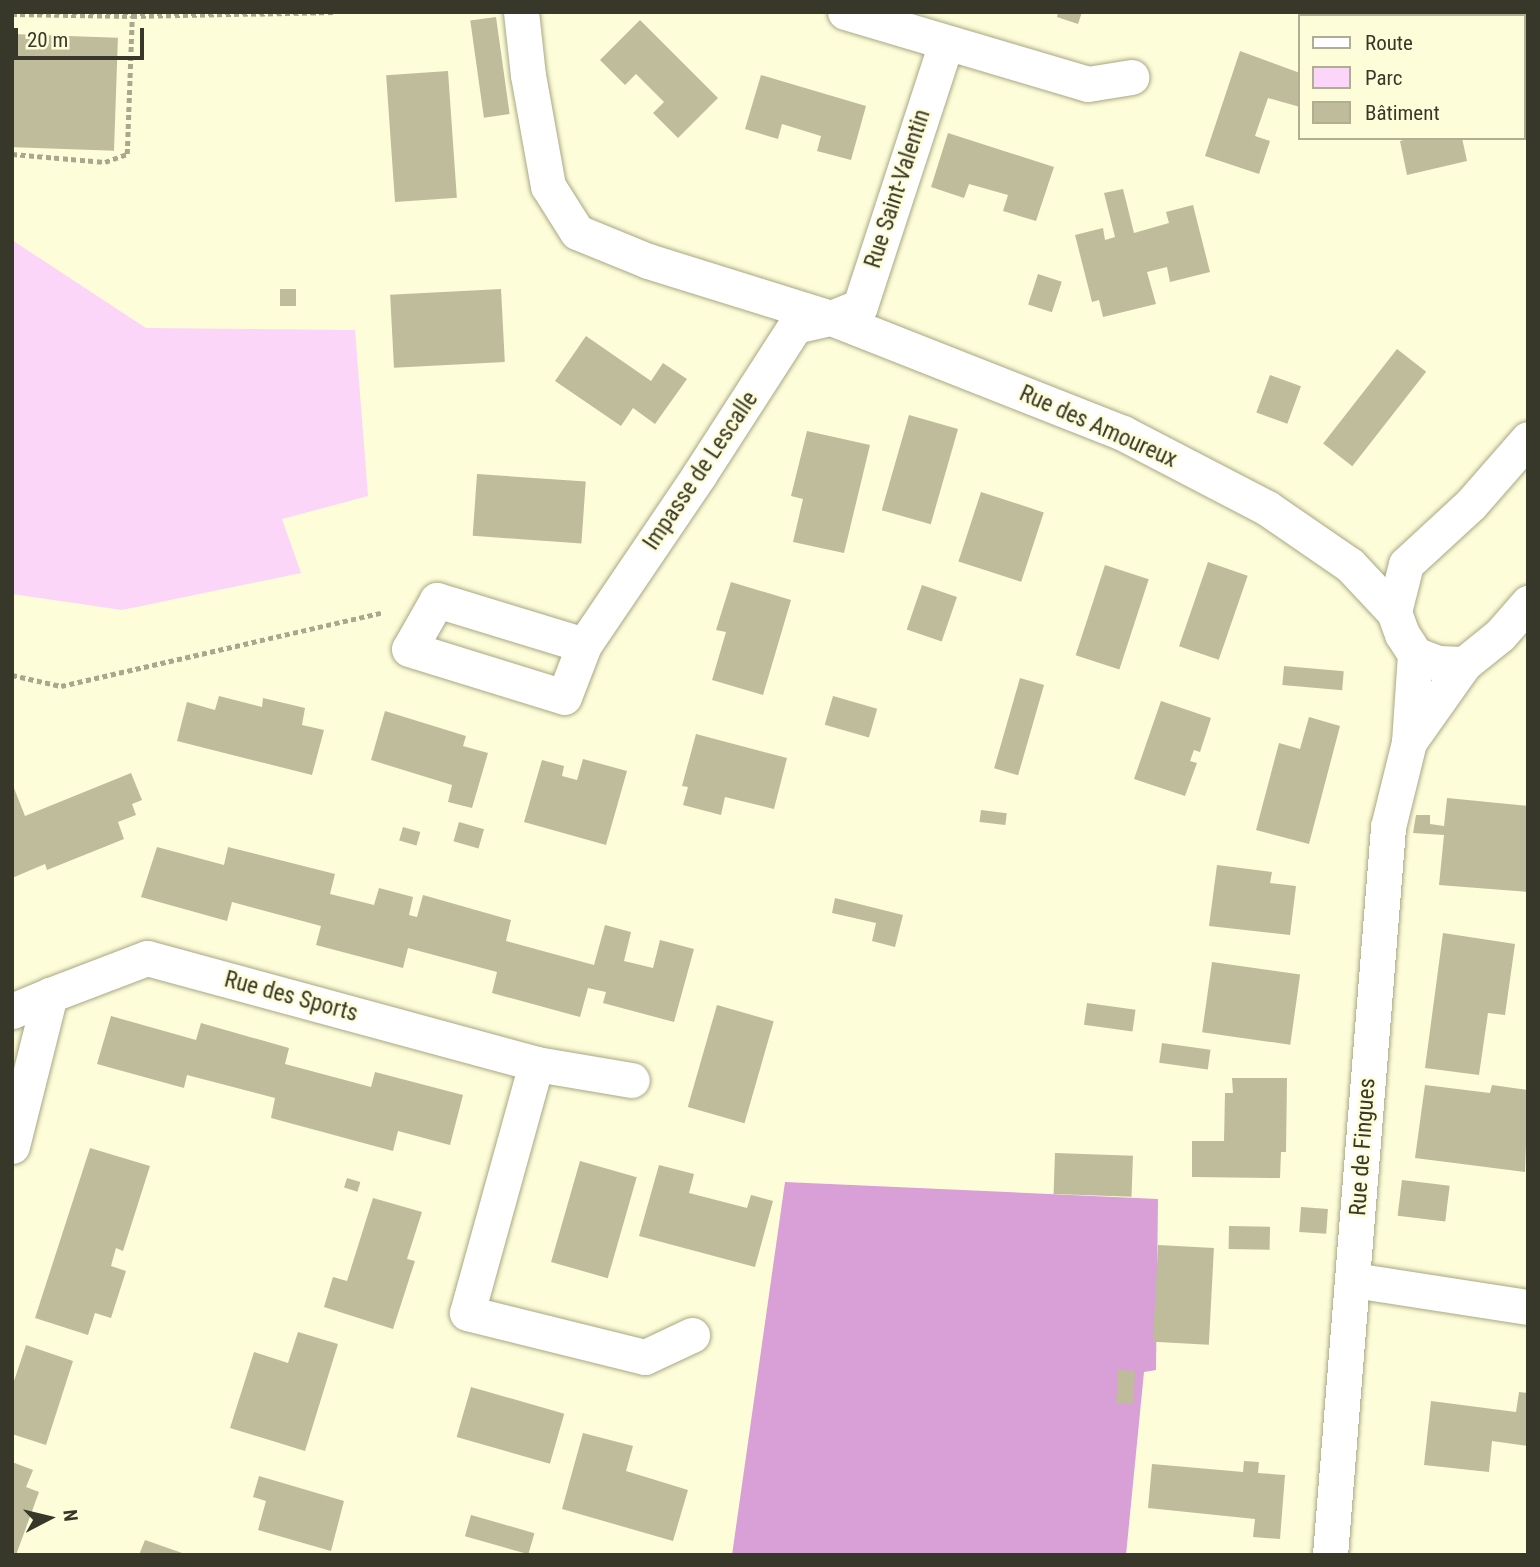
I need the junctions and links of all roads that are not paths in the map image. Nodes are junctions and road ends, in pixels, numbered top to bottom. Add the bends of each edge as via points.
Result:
1 (521, 12) edge
2 (845, 12) edge
3 (946, 43) junction
4 (1131, 77) dead end
5 (831, 318) junction
6 (1528, 439) edge
7 (1406, 564) junction
8 (1350, 565) junction
9 (1528, 603) edge
10 (1394, 612) junction
11 (584, 645) junction
12 (1415, 654) junction
13 (1464, 664) junction
14 (1409, 742) junction
15 (50, 995) junction
16 (12, 1011) edge
17 (536, 1064) junction
18 (632, 1080) dead end
19 (12, 1146) edge
20 (1353, 1280) junction
21 (1528, 1307) edge
22 (692, 1335) dead end
23 (1330, 1555) edge

1 - 5 street, Rue des Amoureux via 548,186 577,232 648,261
2 - 3 street
3 - 4 street via 1088,84
3 - 5 street, Rue Saint-Valentin via 860,306
5 - 8 street, Rue des Amoureux via 1123,433 1267,508
5 - 11 street, Impasse de Lescalle via 794,326
6 - 7 street via 1471,504
7 - 8 street
7 - 10 street
8 - 10 street, Rue des Amoureux
9 - 13 street, Rue de Fingues via 1500,635
10 - 12 street, Rue des Amoureux
11 - 11 street, Impasse de Lescalle via 564,697 409,649 437,600
12 - 13 street via 1438,663
12 - 14 street, Rue de Fingues
13 - 14 street, Rue de Fingues
14 - 20 street, Rue de Fingues via 1388,827
15 - 16 street, Rue des Sports
15 - 17 street, Rue des Sports via 147,958
15 - 19 street
17 - 18 street, Rue des Sports
17 - 22 street via 467,1313 645,1357
20 - 21 street
20 - 23 street, Rue de Fingues

